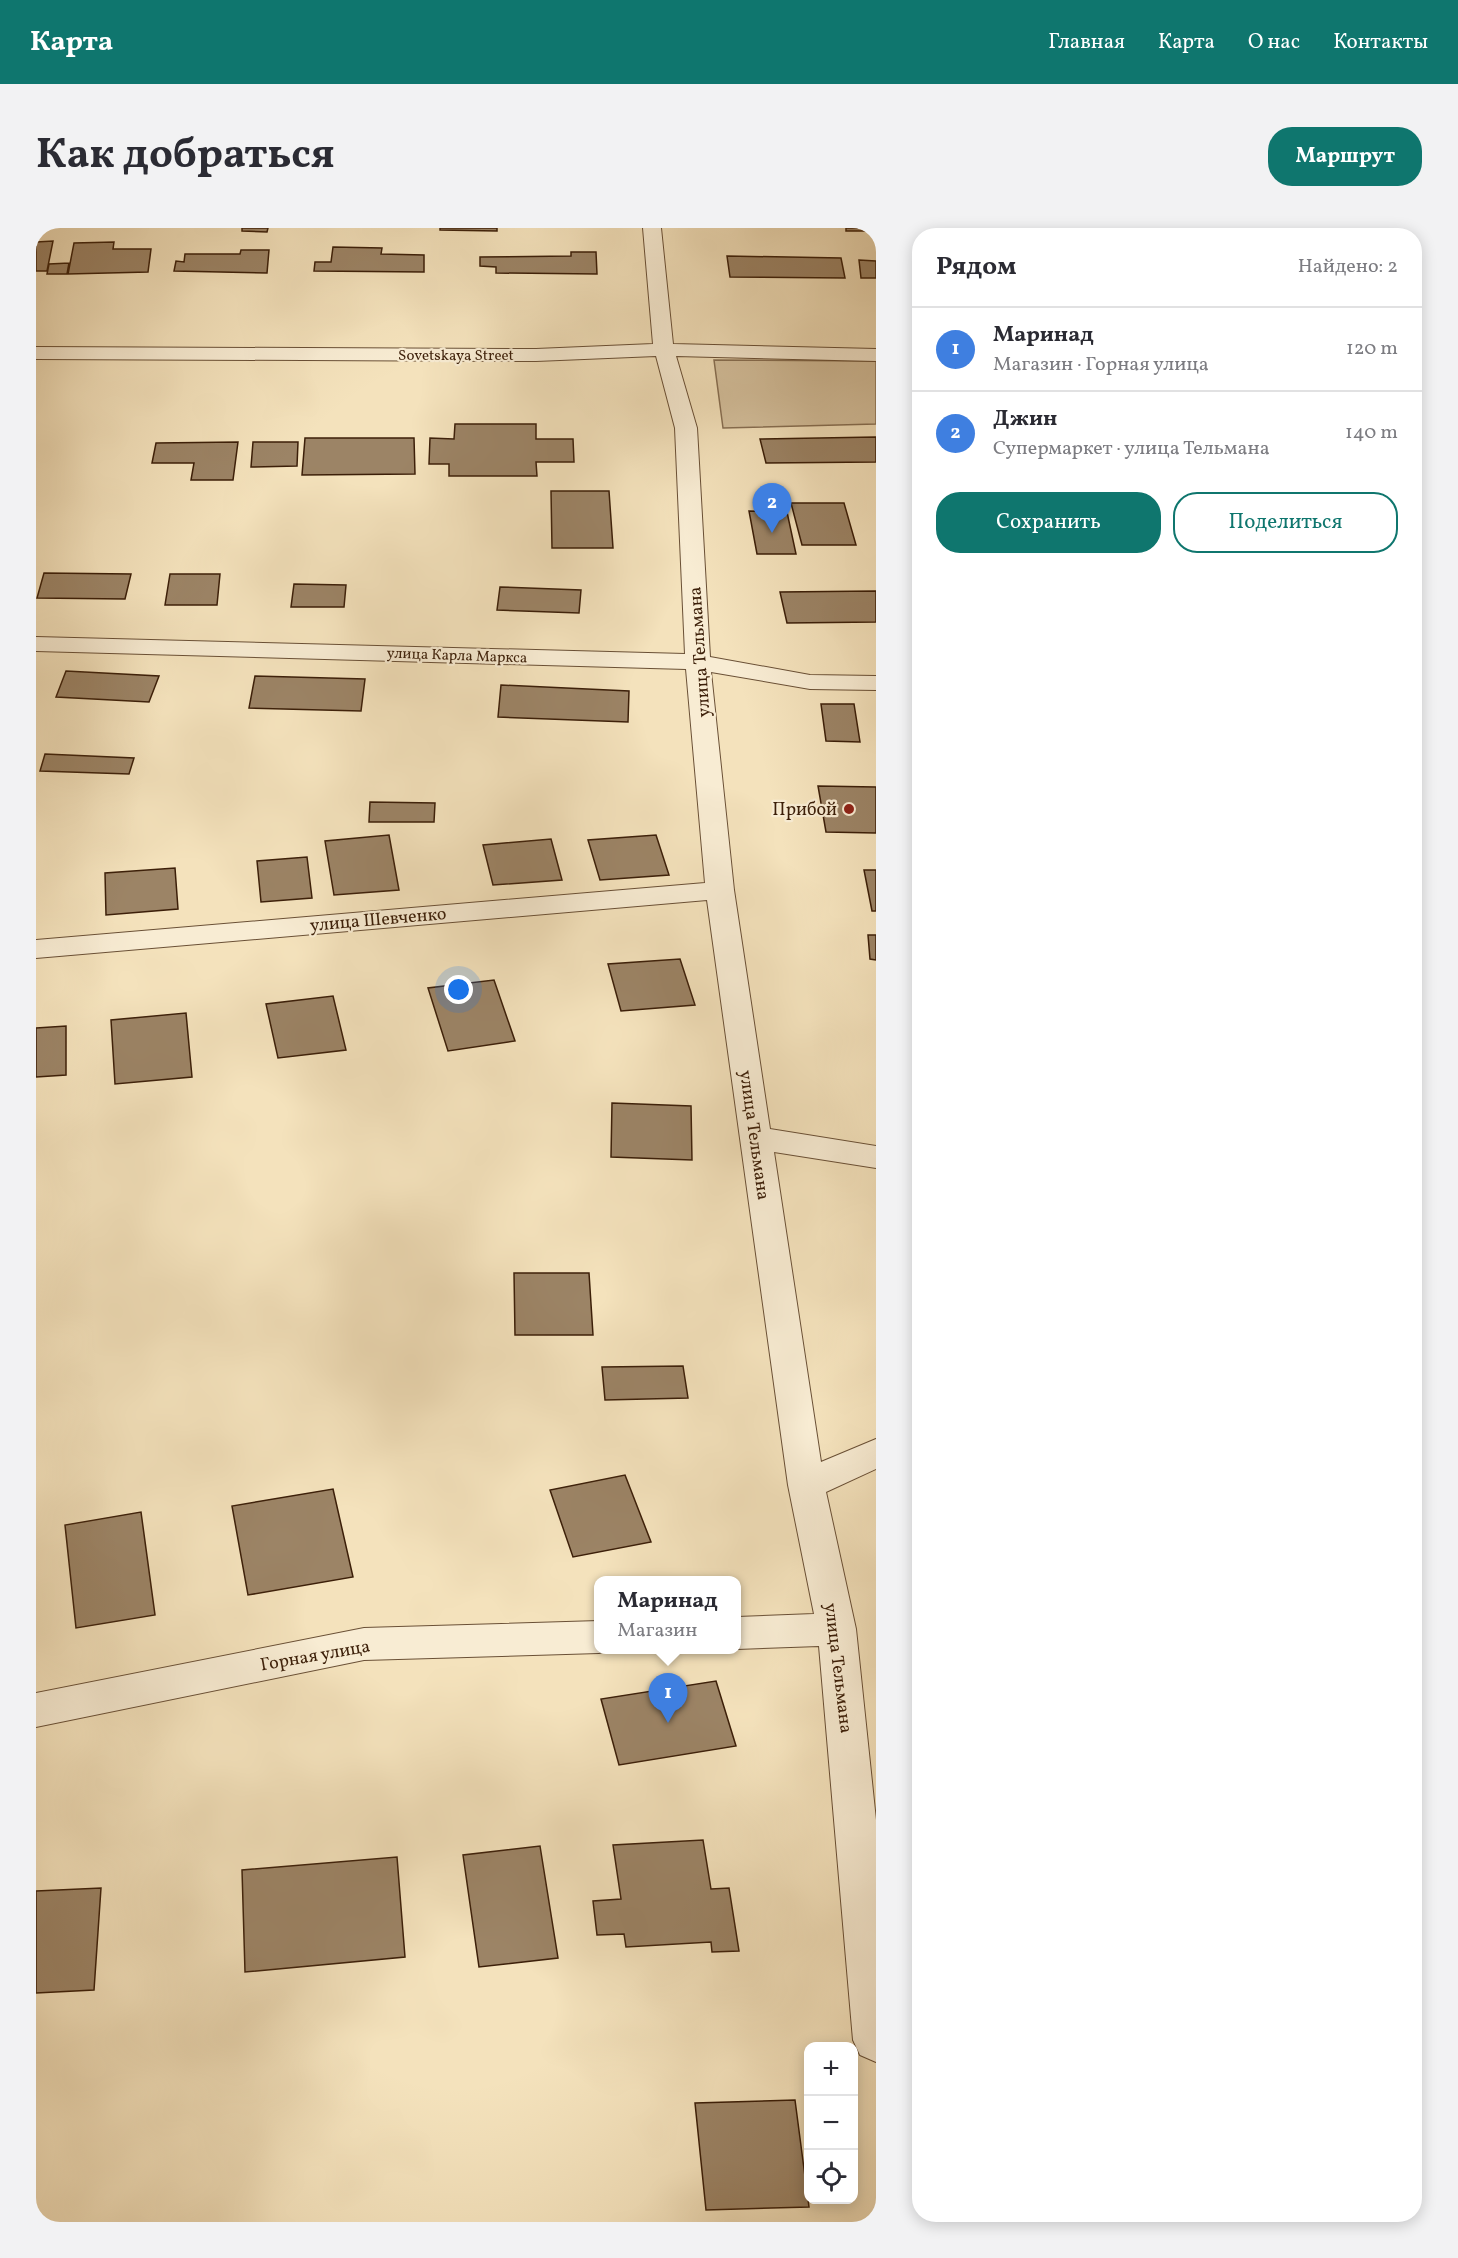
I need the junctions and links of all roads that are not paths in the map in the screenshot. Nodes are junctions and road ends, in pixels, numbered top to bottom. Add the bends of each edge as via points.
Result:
1 (652, 228) edge
2 (664, 350) junction
3 (36, 353) edge
4 (876, 355) edge
5 (36, 644) edge
6 (698, 662) junction
7 (876, 683) edge
8 (720, 890) junction
9 (36, 949) edge
10 (756, 1138) junction
11 (876, 1157) edge
12 (876, 1453) edge
13 (806, 1485) junction
14 (837, 1629) junction
15 (741, 1633) edge
16 (594, 1637) edge
17 (36, 1710) edge
18 (876, 2040) edge

1 - 2 street, улица Тельмана
2 - 3 street, Sovetskaya Street via 536,355
2 - 4 street, Sovetskaya Street
2 - 6 street, улица Тельмана via 686,428
5 - 6 street, улица Карла Маркса
6 - 7 street, улица Карла Маркса via 810,682
6 - 8 street, улица Тельмана
8 - 9 street, улица Шевченко
8 - 10 street, улица Тельмана
10 - 11 street
10 - 13 street, улица Тельмана
12 - 13 street
13 - 14 street, улица Тельмана
14 - 15 street
14 - 18 street, улица Тельмана
16 - 17 street, Горная улица via 364,1644

